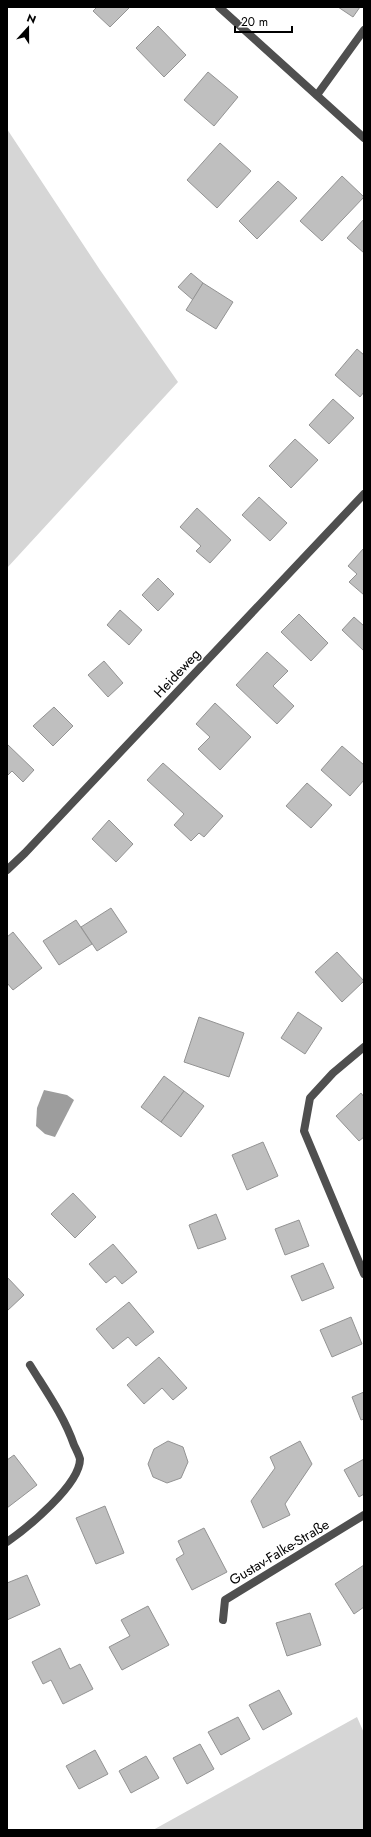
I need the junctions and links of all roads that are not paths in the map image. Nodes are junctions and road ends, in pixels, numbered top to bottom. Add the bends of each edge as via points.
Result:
1 (219, 7) edge
2 (364, 30) edge
3 (317, 95) junction
4 (364, 138) edge
5 (364, 494) edge
6 (7, 870) edge
7 (364, 1047) edge
8 (364, 1274) edge
9 (30, 1365) dead end
10 (364, 1515) edge
11 (7, 1542) edge
12 (223, 1620) dead end

1 - 3 street
2 - 3 street
3 - 4 street
5 - 6 street, Heideweg
7 - 8 street via 333,1073 310,1098 304,1131
9 - 11 street via 66,1423 80,1459 74,1478 54,1502 26,1529
10 - 12 street, Gustav-Falke-Straße via 225,1600

